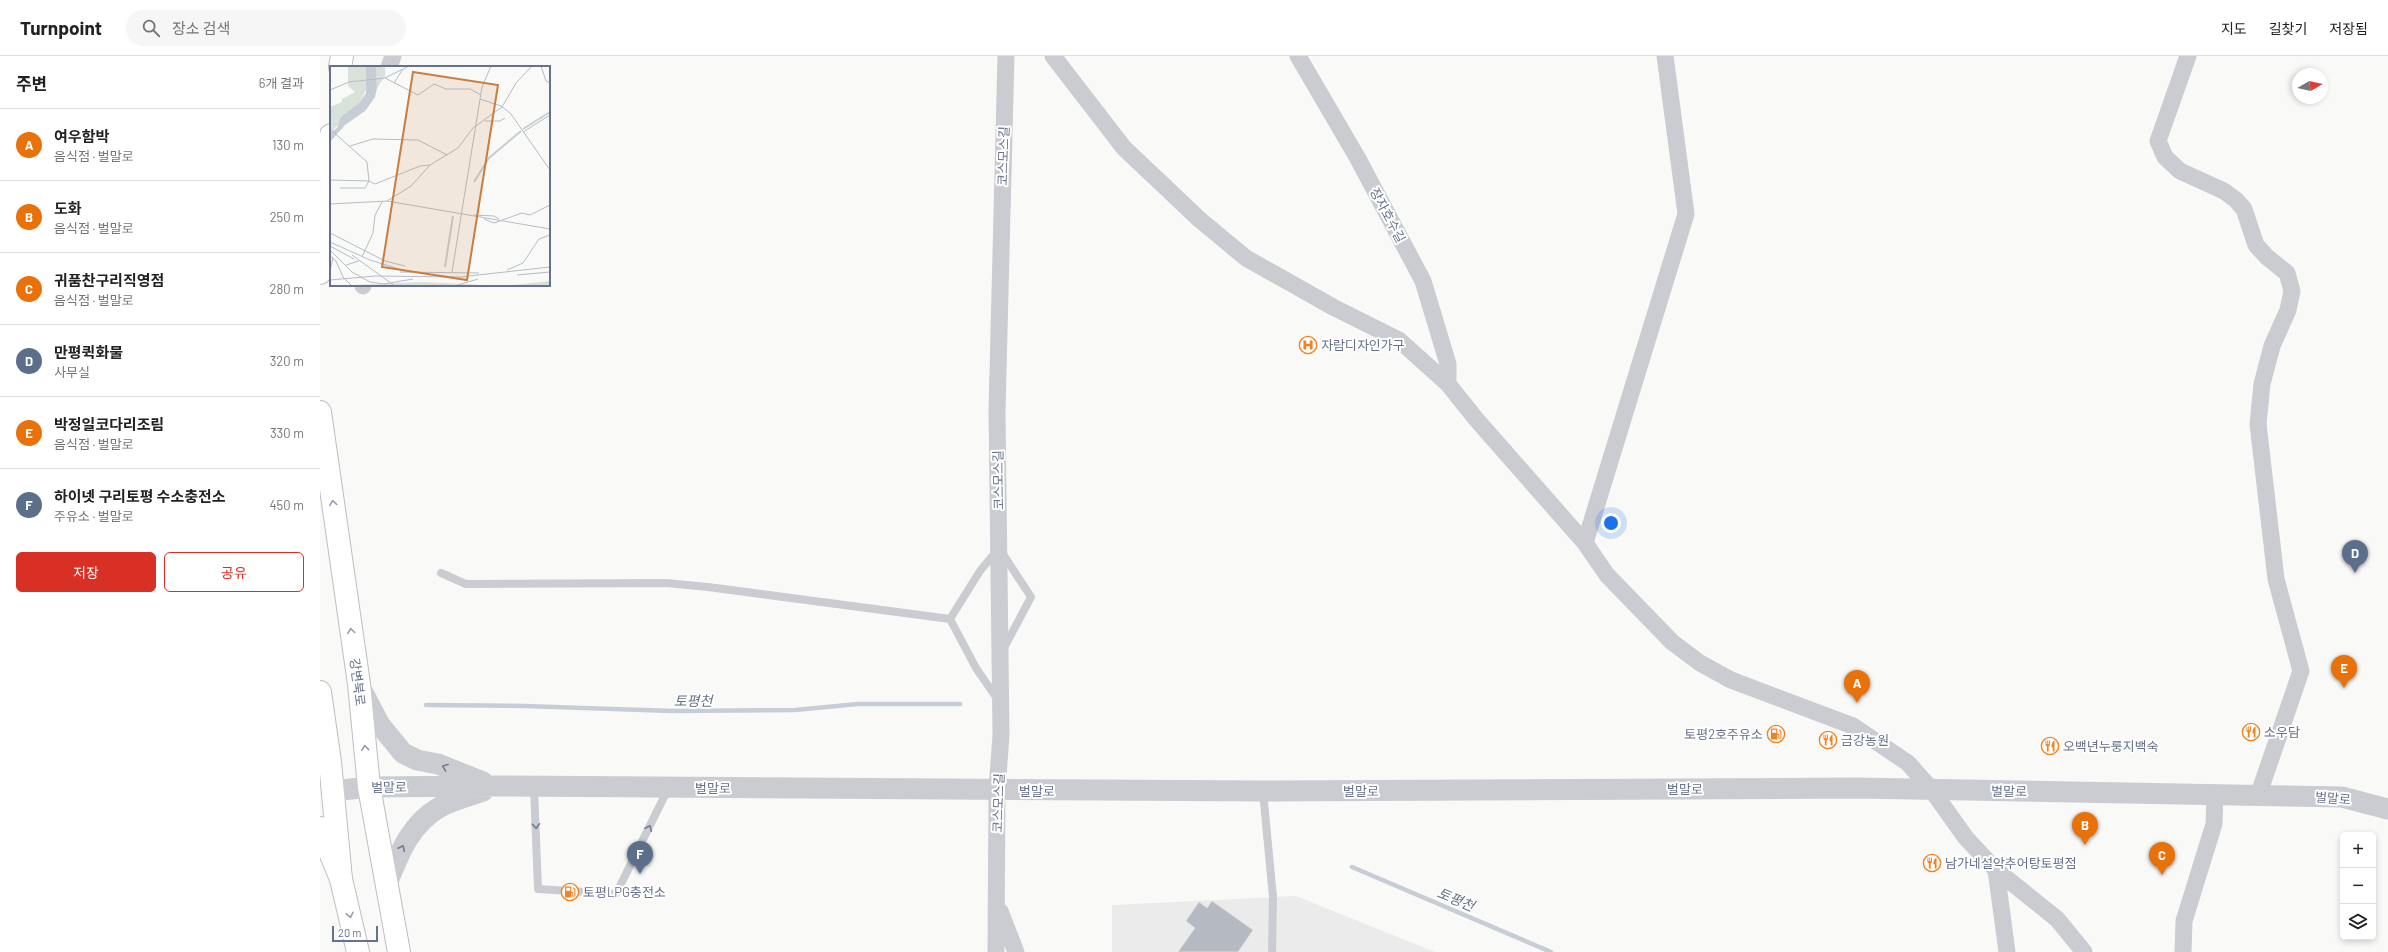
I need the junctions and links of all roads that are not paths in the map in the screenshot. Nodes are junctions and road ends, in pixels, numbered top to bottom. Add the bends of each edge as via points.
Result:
1 (342, 56) edge
2 (392, 56) edge
3 (1006, 56) edge
4 (1053, 56) edge
5 (1298, 56) edge
6 (1665, 56) edge
7 (2188, 56) edge
8 (340, 66) edge
9 (389, 66) edge
10 (330, 148) edge
11 (320, 273) edge
12 (1448, 384) junction
13 (320, 412) edge
14 (1585, 543) junction
15 (999, 548) junction
16 (441, 572) dead end
17 (950, 619) junction
18 (1000, 654) junction
19 (359, 684) junction
20 (320, 692) edge
21 (999, 702) junction
22 (495, 786) junction
23 (369, 787) junction
24 (534, 787) junction
25 (669, 788) junction
26 (1931, 789) junction
27 (997, 790) junction
28 (333, 791) junction
29 (1263, 791) junction
30 (2215, 794) junction
31 (2258, 796) junction
32 (2388, 809) edge
33 (320, 828) edge
34 (1996, 870) junction
35 (341, 879) junction
36 (387, 884) junction
37 (996, 903) junction
38 (358, 952) edge
39 (399, 952) edge
40 (996, 952) edge
41 (1016, 952) edge
42 (1272, 952) edge
43 (2007, 952) edge
44 (2084, 952) edge
45 (2183, 952) edge

1 - 8 highway
2 - 9 street
3 - 15 street, 코스모스길 via 997,411
4 - 12 street via 1124,148 1199,219 1246,258 1333,307 1399,340
5 - 12 street, 장자호수길 via 1357,157 1423,281 1448,364
6 - 14 street via 1686,214
7 - 31 street via 2158,142 2165,156 2180,171 2217,187 2236,200 2244,209 2256,245 2287,273 2292,291 2288,310 2272,346 2262,384 2258,424 2276,579 2301,671
10 - 11 highway
12 - 14 street
19 -> 13 highway, 강변북로
14 - 26 street via 1607,574 1645,616 1672,642 1700,663 1730,680 1766,695 1853,726 1908,763
15 - 17 lane via 980,571
15 - 18 street, 코스모스길
15 - 18 lane via 1031,597
16 - 17 lane via 466,584 666,583 708,586
17 - 21 lane via 976,668
18 - 21 street, 코스모스길
22 -> 19 street via 403,753 380,725
23 -> 19 highway, 강변북로
20 - 28 highway
21 - 27 street, 코스모스길 via 1001,735
22 - 23 street, 벌말로
22 - 24 street, 벌말로
36 -> 22 street via 408,837 426,817 441,807
23 - 28 street, 벌말로
23 - 36 highway, 강변북로
24 - 25 street, 벌말로
24 -> 25 lane via 538,889 616,894
25 - 27 street, 벌말로
26 - 29 street, 벌말로
26 - 30 street, 벌말로
26 - 34 street via 1966,838
27 - 29 street, 벌말로
27 - 37 street, 코스모스길
28 - 35 highway
29 - 42 lane via 1273,897
30 - 31 street, 벌말로
30 - 45 street via 2214,824 2184,922
31 - 32 street, 벌말로 via 2342,797
33 - 35 highway
34 - 43 street
34 - 44 street via 2057,919
35 -> 38 highway
36 - 39 highway, 강변북로
37 - 40 street, 코스모스길
37 - 41 street, 코스모스길

